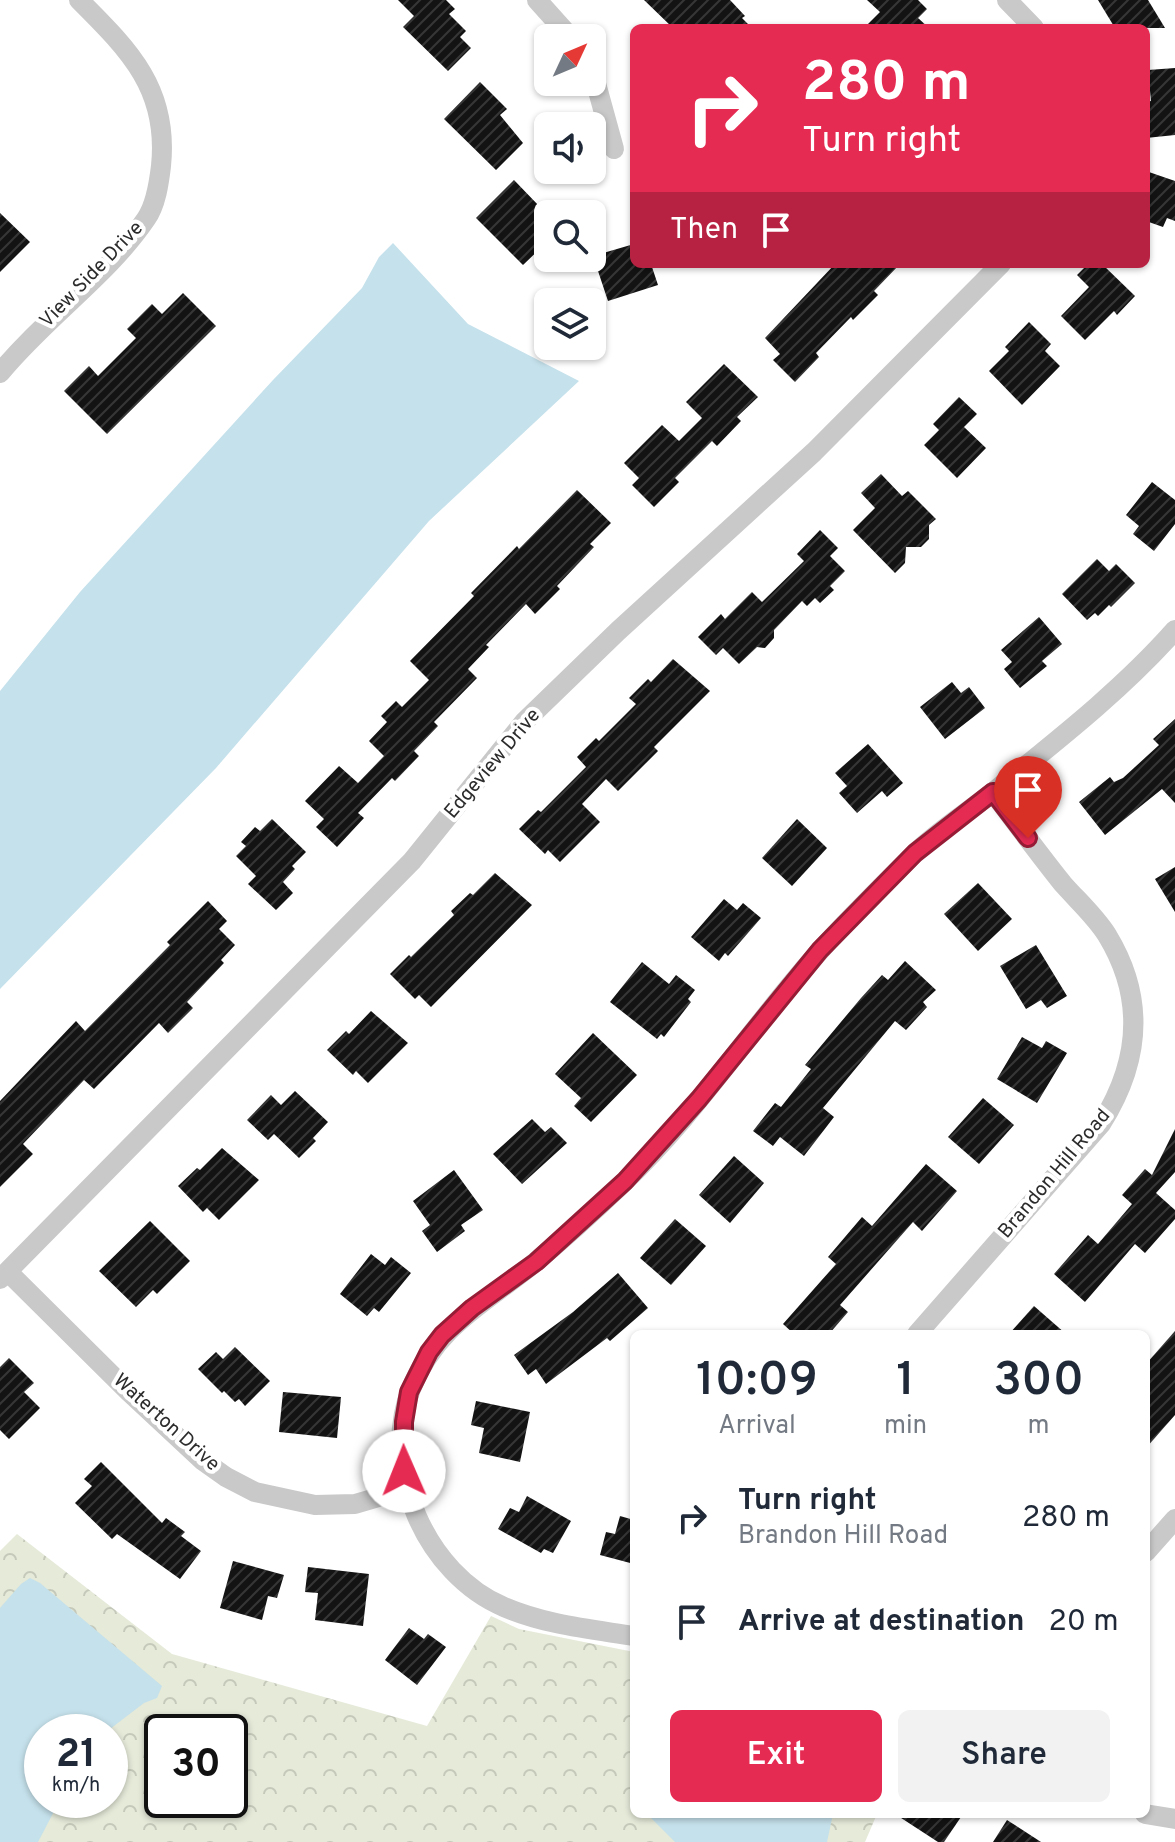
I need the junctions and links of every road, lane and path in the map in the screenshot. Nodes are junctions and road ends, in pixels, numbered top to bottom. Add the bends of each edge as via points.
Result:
1 (79, 0) edge
2 (537, 0) edge
3 (1007, 0) edge
4 (558, 24) edge
5 (1030, 24) edge
6 (599, 96) edge
7 (614, 149) dead end
8 (997, 268) edge
9 (0, 373) edge
10 (1175, 630) edge
11 (993, 792) junction
12 (4, 1275) edge
13 (921, 1330) edge
14 (406, 1489) junction
15 (1175, 1519) edge
16 (1150, 1547) edge
17 (630, 1635) edge
18 (1150, 1815) edge
19 (1175, 1819) edge

1 - 9 street, View Side Drive via 148,79 163,145 159,183 148,217 120,251
2 - 4 street
3 - 5 street
6 - 7 street
8 - 12 street, Edgeview Drive via 814,452 524,722 412,861
10 - 11 street via 1076,725
11 - 13 street, Brandon Hill Road via 1107,935 1129,982 1132,1047 1122,1086 1101,1124
11 - 14 street via 915,853 820,950 625,1181 536,1262 442,1335 409,1392 402,1452
12 - 14 street, Waterton Drive via 226,1477 255,1492 315,1505 355,1504
14 - 17 street via 435,1549 472,1589 533,1617
15 - 16 street
18 - 19 street

